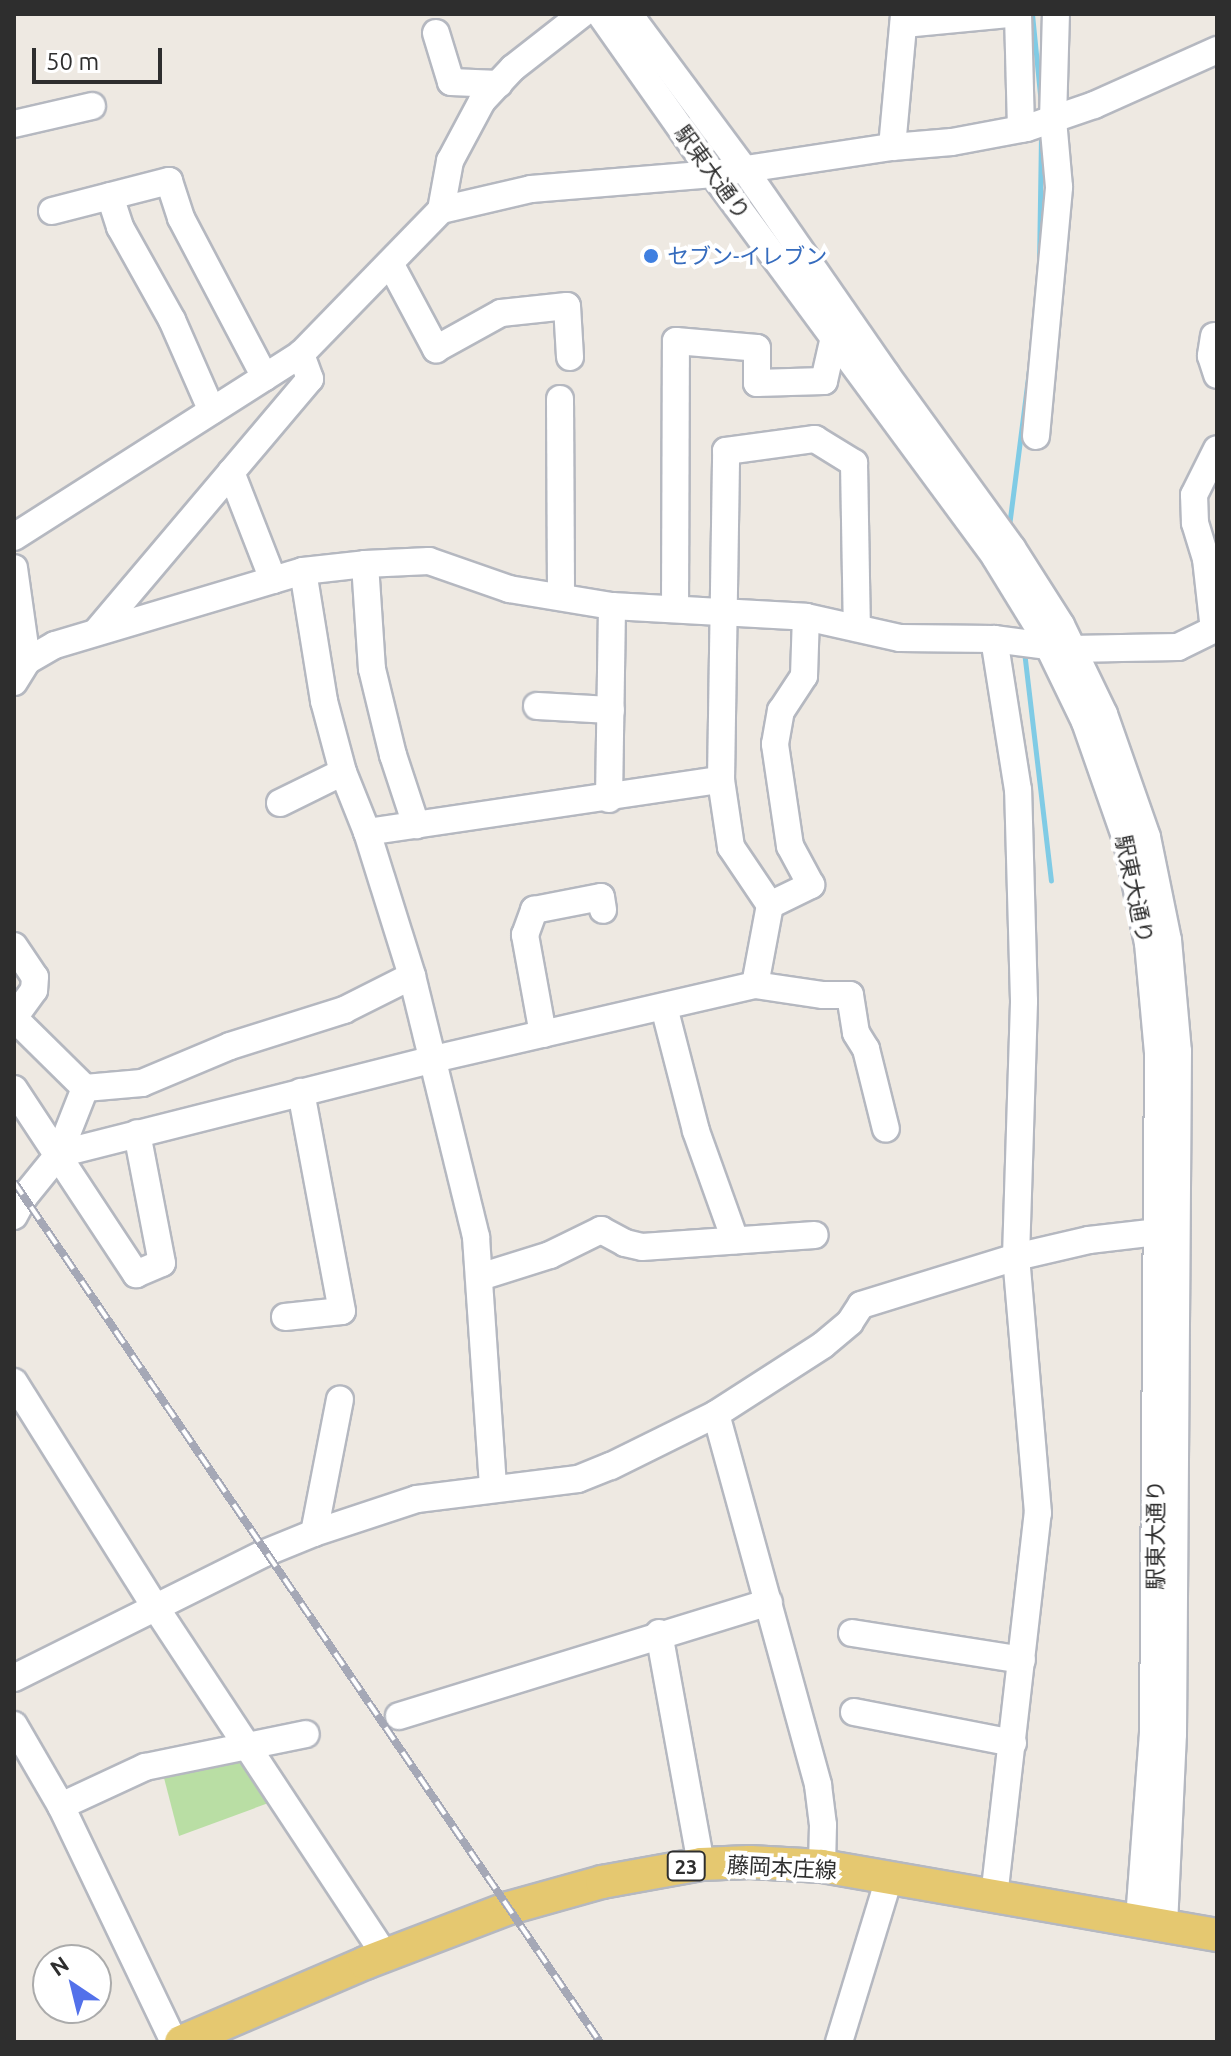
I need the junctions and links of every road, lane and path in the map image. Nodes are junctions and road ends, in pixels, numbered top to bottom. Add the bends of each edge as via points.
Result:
1 (582, 14) edge
2 (600, 14) edge
3 (629, 14) edge
4 (1009, 14) edge
5 (1018, 14) edge
6 (1056, 14) edge
7 (904, 19) edge
8 (436, 33) dead end
9 (1217, 50) edge
10 (499, 84) junction
11 (92, 106) dead end
12 (1053, 120) junction
13 (14, 124) edge
14 (1024, 129) junction
15 (892, 147) junction
16 (745, 170) junction
17 (713, 174) junction
18 (110, 196) junction
19 (441, 210) junction
20 (52, 211) dead end
21 (390, 263) junction
22 (1214, 336) dead end
23 (834, 337) junction
24 (301, 354) junction
25 (570, 357) dead end
26 (1217, 375) edge
27 (265, 377) junction
28 (560, 399) dead end
29 (212, 411) junction
30 (1036, 436) dead end
31 (1217, 449) edge
32 (231, 472) junction
33 (14, 537) edge
34 (365, 564) junction
35 (14, 568) edge
36 (303, 571) junction
37 (273, 580) junction
38 (561, 596) junction
39 (612, 606) junction
40 (675, 609) junction
41 (721, 612) junction
42 (806, 617) junction
43 (857, 628) junction
44 (1216, 628) edge
45 (96, 632) junction
46 (994, 639) junction
47 (1060, 648) junction
48 (21, 672) edge
49 (537, 706) dead end
50 (611, 710) junction
51 (343, 772) junction
52 (721, 780) junction
53 (609, 799) junction
54 (280, 803) dead end
55 (416, 825) junction
56 (367, 832) junction
57 (770, 905) junction
58 (603, 910) dead end
59 (17, 955) edge
60 (412, 976) junction
61 (755, 985) junction
62 (664, 1007) junction
63 (543, 1034) junction
64 (434, 1059) junction
65 (85, 1088) junction
66 (14, 1089) edge
67 (301, 1092) junction
68 (886, 1129) dead end
69 (137, 1133) junction
70 (59, 1154) junction
71 (14, 1216) edge
72 (1157, 1232) junction
73 (815, 1235) dead end
74 (735, 1240) junction
75 (1016, 1257) junction
76 (480, 1277) junction
77 (285, 1317) dead end
78 (14, 1382) edge
79 (340, 1399) dead end
80 (716, 1414) junction
81 (493, 1488) junction
82 (314, 1533) junction
83 (769, 1602) junction
84 (156, 1608) junction
85 (659, 1633) junction
86 (852, 1633) dead end
87 (1022, 1660) junction
88 (14, 1678) edge
89 (854, 1712) dead end
90 (399, 1716) dead end
91 (14, 1725) edge
92 (306, 1734) dead end
93 (1013, 1743) junction
94 (248, 1747) junction
95 (61, 1806) junction
96 (701, 1864) junction
97 (822, 1866) junction
98 (889, 1878) junction
99 (994, 1897) junction
100 (1152, 1923) junction
101 (1217, 1935) edge
102 (385, 1955) junction
103 (174, 2042) edge
104 (181, 2042) edge
105 (839, 2042) edge

1 - 10 street
2 - 17 street, 駅東大通り
3 - 16 street, 駅東大通り
4 - 7 street
5 - 14 street
6 - 12 street
7 - 15 street
8 - 10 street via 451,82
9 - 12 street
10 - 19 street via 482,101 450,161
11 - 13 street
12 - 14 street
12 - 30 street via 1059,187
14 - 15 street
15 - 16 street
16 - 17 street
16 - 47 street, 駅東大通り via 1012,548 1061,625
17 - 19 street via 531,189
17 - 23 street, 駅東大通り
18 - 20 street
18 - 27 street via 169,181 181,218
18 - 29 street via 120,227 172,320
19 - 21 street
21 - 24 street
21 - 25 street via 436,349 501,313 567,306
22 - 26 street via 1211,356
23 - 40 street via 824,381 757,383 757,348 676,341
23 - 47 street, 駅東大通り
24 - 27 street
24 - 32 street via 310,379
27 - 29 street
28 - 38 street
29 - 33 street
31 - 44 street via 1194,495
32 - 37 street
32 - 45 street
34 - 36 street
34 - 38 street via 429,561 509,589
34 - 55 street via 372,669
35 - 48 street
36 - 37 street
36 - 51 street via 324,701
37 - 45 street
38 - 39 street
39 - 40 street
39 - 50 street
40 - 41 street
41 - 42 street
41 - 43 street via 726,451 815,439 854,463
41 - 52 street
42 - 43 street
42 - 57 street via 804,676 781,711 775,744 790,846 811,885
43 - 46 street via 900,638
44 - 47 street via 1178,647
45 - 48 street via 55,645
46 - 47 street
46 - 75 street via 1018,790 1024,1001
47 - 72 street, 駅東大通り via 1127,842 1148,943 1158,1052
47 - 100 street, 駅東大通り via 1104,714 1147,837 1168,940 1178,1051 1173,1734
49 - 50 street
50 - 53 street
51 - 54 street
51 - 56 street
52 - 53 street
52 - 57 street via 731,847
53 - 55 street
55 - 56 street
56 - 60 street
57 - 61 street
58 - 63 street via 601,897 534,910 525,935
59 - 65 street via 35,977 34,990 14,1018
60 - 64 street
60 - 65 street via 344,1010 230,1046 142,1083
61 - 62 street
61 - 68 street via 850,995 856,1033 866,1049
62 - 63 street
62 - 74 street via 696,1131
63 - 64 street
64 - 67 street
64 - 76 street via 476,1237
65 - 70 street
66 - 70 street
67 - 69 street
67 - 77 street via 342,1311
69 - 70 street
69 - 70 street via 162,1263 136,1274
70 - 71 street
72 - 75 street
72 - 100 street, 駅東大通り
73 - 74 street
74 - 76 street via 642,1247 601,1230 550,1255
75 - 80 street via 861,1305 823,1345
75 - 87 street via 1038,1513
76 - 81 street
78 - 84 street
79 - 82 street
80 - 81 street via 578,1479
80 - 83 street
81 - 82 street via 417,1499
82 - 84 street
83 - 85 street
83 - 97 street via 818,1785
84 - 88 street
84 - 94 street
85 - 90 street
85 - 96 street
86 - 87 street
87 - 93 street
89 - 93 street
91 - 95 street
92 - 94 street
93 - 99 street
94 - 95 street via 145,1767
94 - 102 street
95 - 103 street
96 - 97 main road, 藤岡本庄線 / 23
96 - 102 main road, 藤岡本庄線 / 23 via 568,1890
97 - 98 main road, 藤岡本庄線 / 23
98 - 99 main road, 藤岡本庄線 / 23
98 - 105 street
99 - 100 main road, 藤岡本庄線 / 23
100 - 101 main road, 藤岡本庄線 / 23
102 - 104 main road, 藤岡本庄線 / 23

